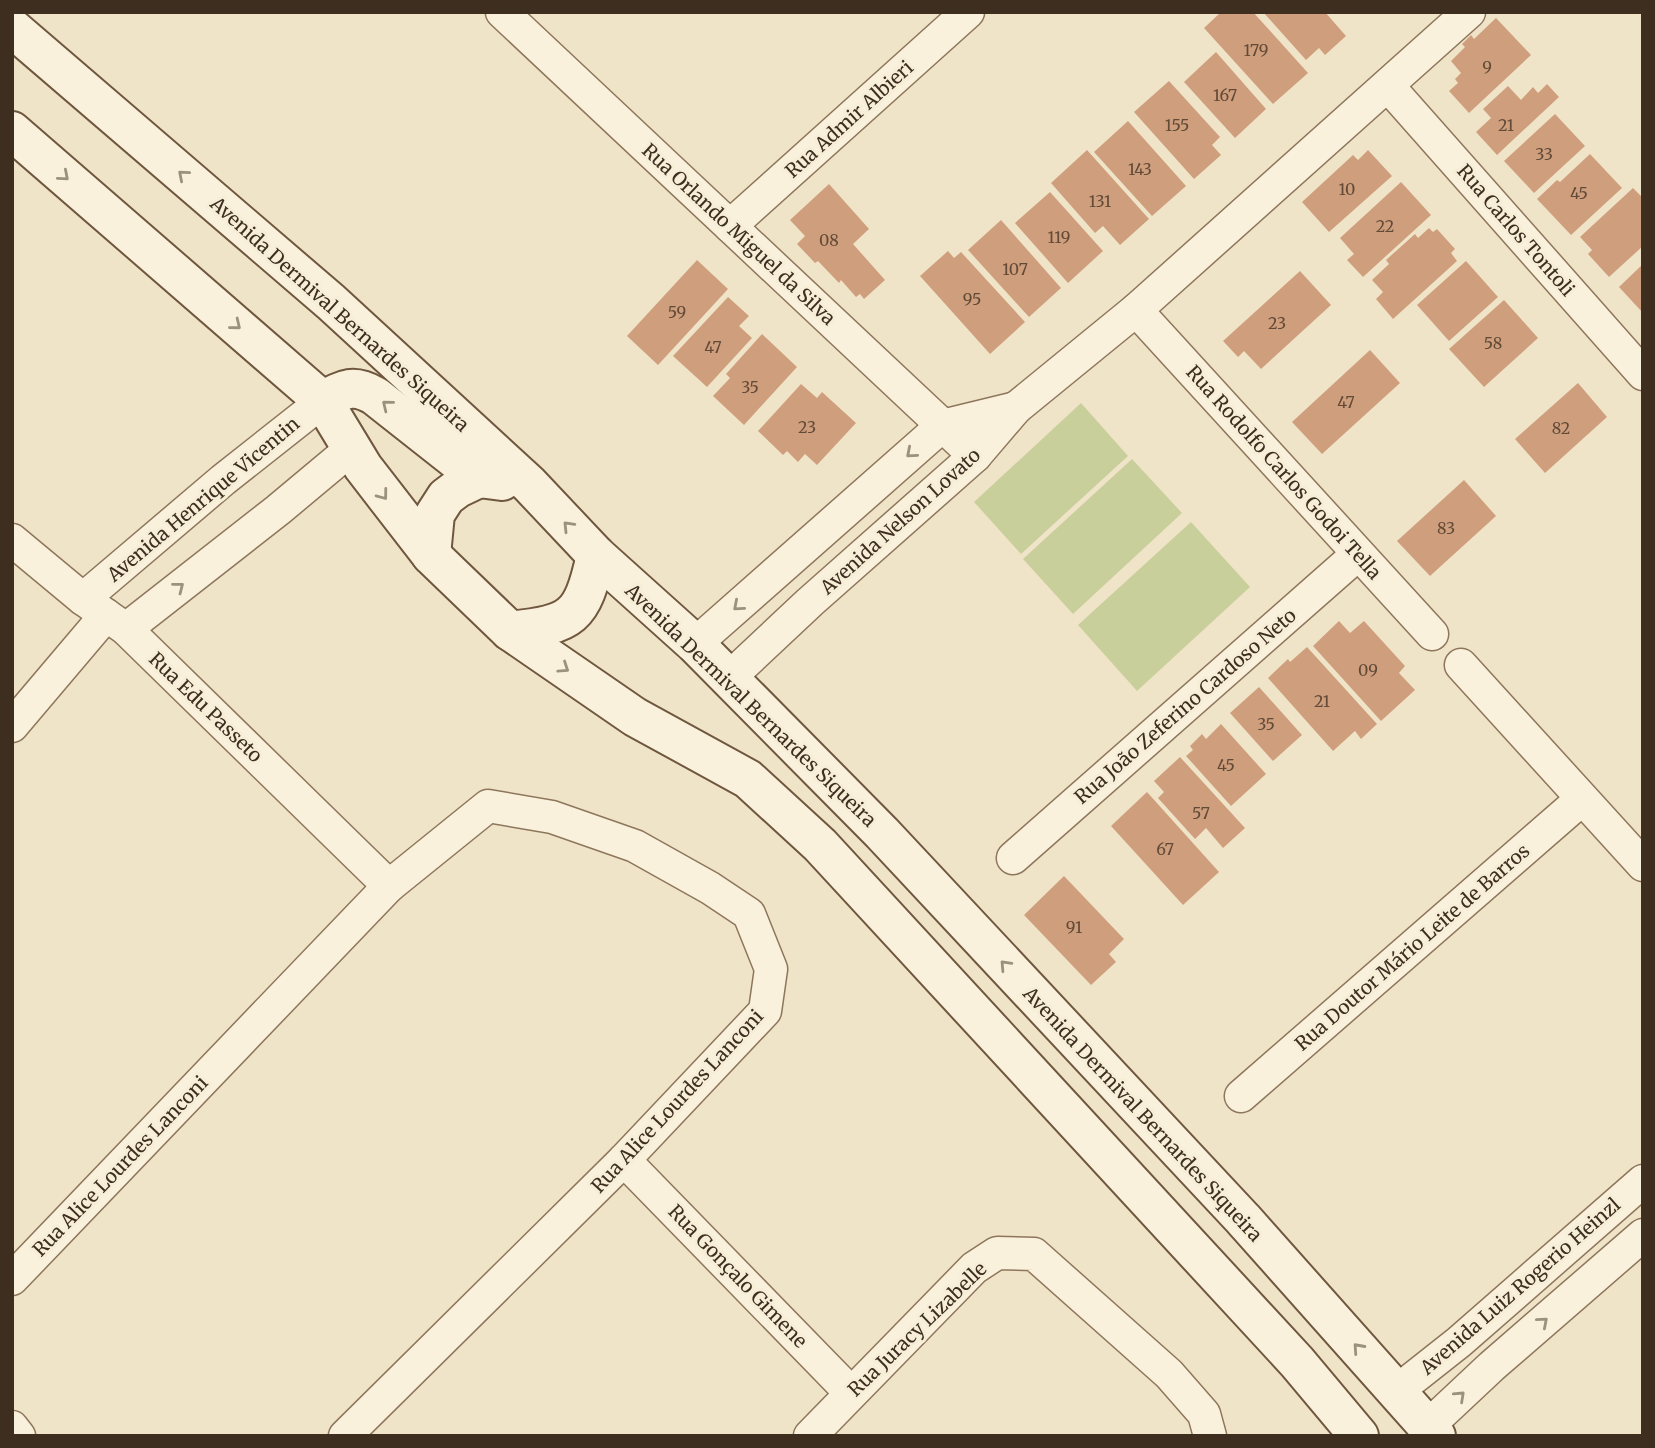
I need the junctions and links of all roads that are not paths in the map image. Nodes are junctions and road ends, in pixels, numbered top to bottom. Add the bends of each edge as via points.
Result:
1 (502, 12) edge
2 (968, 12) edge
3 (1469, 12) edge
4 (12, 29) edge
5 (1389, 87) junction
6 (12, 131) edge
7 (730, 226) junction
8 (1136, 310) junction
9 (1643, 374) edge
10 (323, 401) junction
11 (1016, 408) junction
12 (942, 426) junction
13 (351, 449) junction
14 (975, 456) junction
15 (479, 478) junction
16 (529, 484) junction
17 (12, 540) edge
18 (1358, 554) junction
19 (431, 555) junction
20 (596, 555) junction
21 (105, 614) junction
22 (510, 631) junction
23 (1433, 634) dead end
24 (695, 644) junction
25 (1461, 665) dead end
26 (729, 679) junction
27 (12, 726) edge
28 (1582, 799) junction
29 (1013, 858) dead end
30 (1643, 865) edge
31 (389, 887) junction
32 (1241, 1096) dead end
33 (624, 1160) junction
34 (1643, 1181) edge
35 (1643, 1235) edge
36 (12, 1279) edge
37 (1397, 1391) junction
38 (851, 1393) junction
39 (12, 1427) edge
40 (1432, 1431) edge
41 (19, 1436) edge
42 (345, 1436) edge
43 (810, 1436) edge
44 (1210, 1436) edge
45 (1359, 1436) edge

1 - 7 street, Rua Orlando Miguel da Silva
2 - 7 street, Rua Admir Albieri
3 - 5 street
16 -> 4 main road, Avenida Dermival Bernardes Siqueira via 331,302
5 - 8 street
5 - 9 street, Rua Carlos Tontoli
6 -> 10 main road
7 - 12 street, Rua Orlando Miguel da Silva
8 - 11 street
8 - 18 street, Rua Rodolfo Carlos Godoi Tella
10 - 13 main road
15 -> 10 main road via 362,388 345,389
10 - 21 street, Avenida Henrique Vicentin via 223,480
11 - 12 street, Avenida Nelson Lovato
11 - 14 street, Avenida Nelson Lovato
12 - 14 street, Rua Orlando Miguel da Silva
12 -> 24 street, Avenida Nelson Lovato
13 -> 19 main road
21 -> 13 street via 278,510
14 - 26 street, Avenida Nelson Lovato
15 - 16 main road
15 - 19 main road via 446,497 435,514
20 -> 16 main road, Avenida Dermival Bernardes Siqueira
17 - 21 street, Rua Edu Passeto
18 - 23 street, Rua Rodolfo Carlos Godoi Tella
18 - 29 street, Rua João Zeferino Cardoso Neto
19 - 22 main road
20 - 22 main road via 582,604 565,620
20 - 24 main road, Avenida Dermival Bernardes Siqueira
21 - 27 street
21 - 31 street, Rua Edu Passeto
22 -> 45 main road via 635,716 748,779 820,845 1297,1362
24 - 26 main road, Avenida Dermival Bernardes Siqueira
25 - 28 street
37 -> 26 main road, Avenida Dermival Bernardes Siqueira via 892,844
28 - 30 street
28 - 32 street, Rua Doutor Mário Leite de Barros
31 - 33 street, Rua Alice Lourdes Lanconi via 488,806 552,817 635,846 749,914 771,969 765,1011
31 - 36 street, Rua Alice Lourdes Lanconi
33 - 38 street, Rua Gonçalo Gimene
33 - 42 street, Rua Alice Lourdes Lanconi
34 - 37 street, Avenida Luiz Rogerio Heinzl
40 -> 35 street via 1492,1366
37 - 40 main road, Avenida Dermival Bernardes Siqueira
38 - 43 street, Rua Juracy Lizabelle
38 - 44 street, Rua Juracy Lizabelle via 974,1268 997,1254 1034,1254 1169,1374 1203,1414
39 - 41 street

